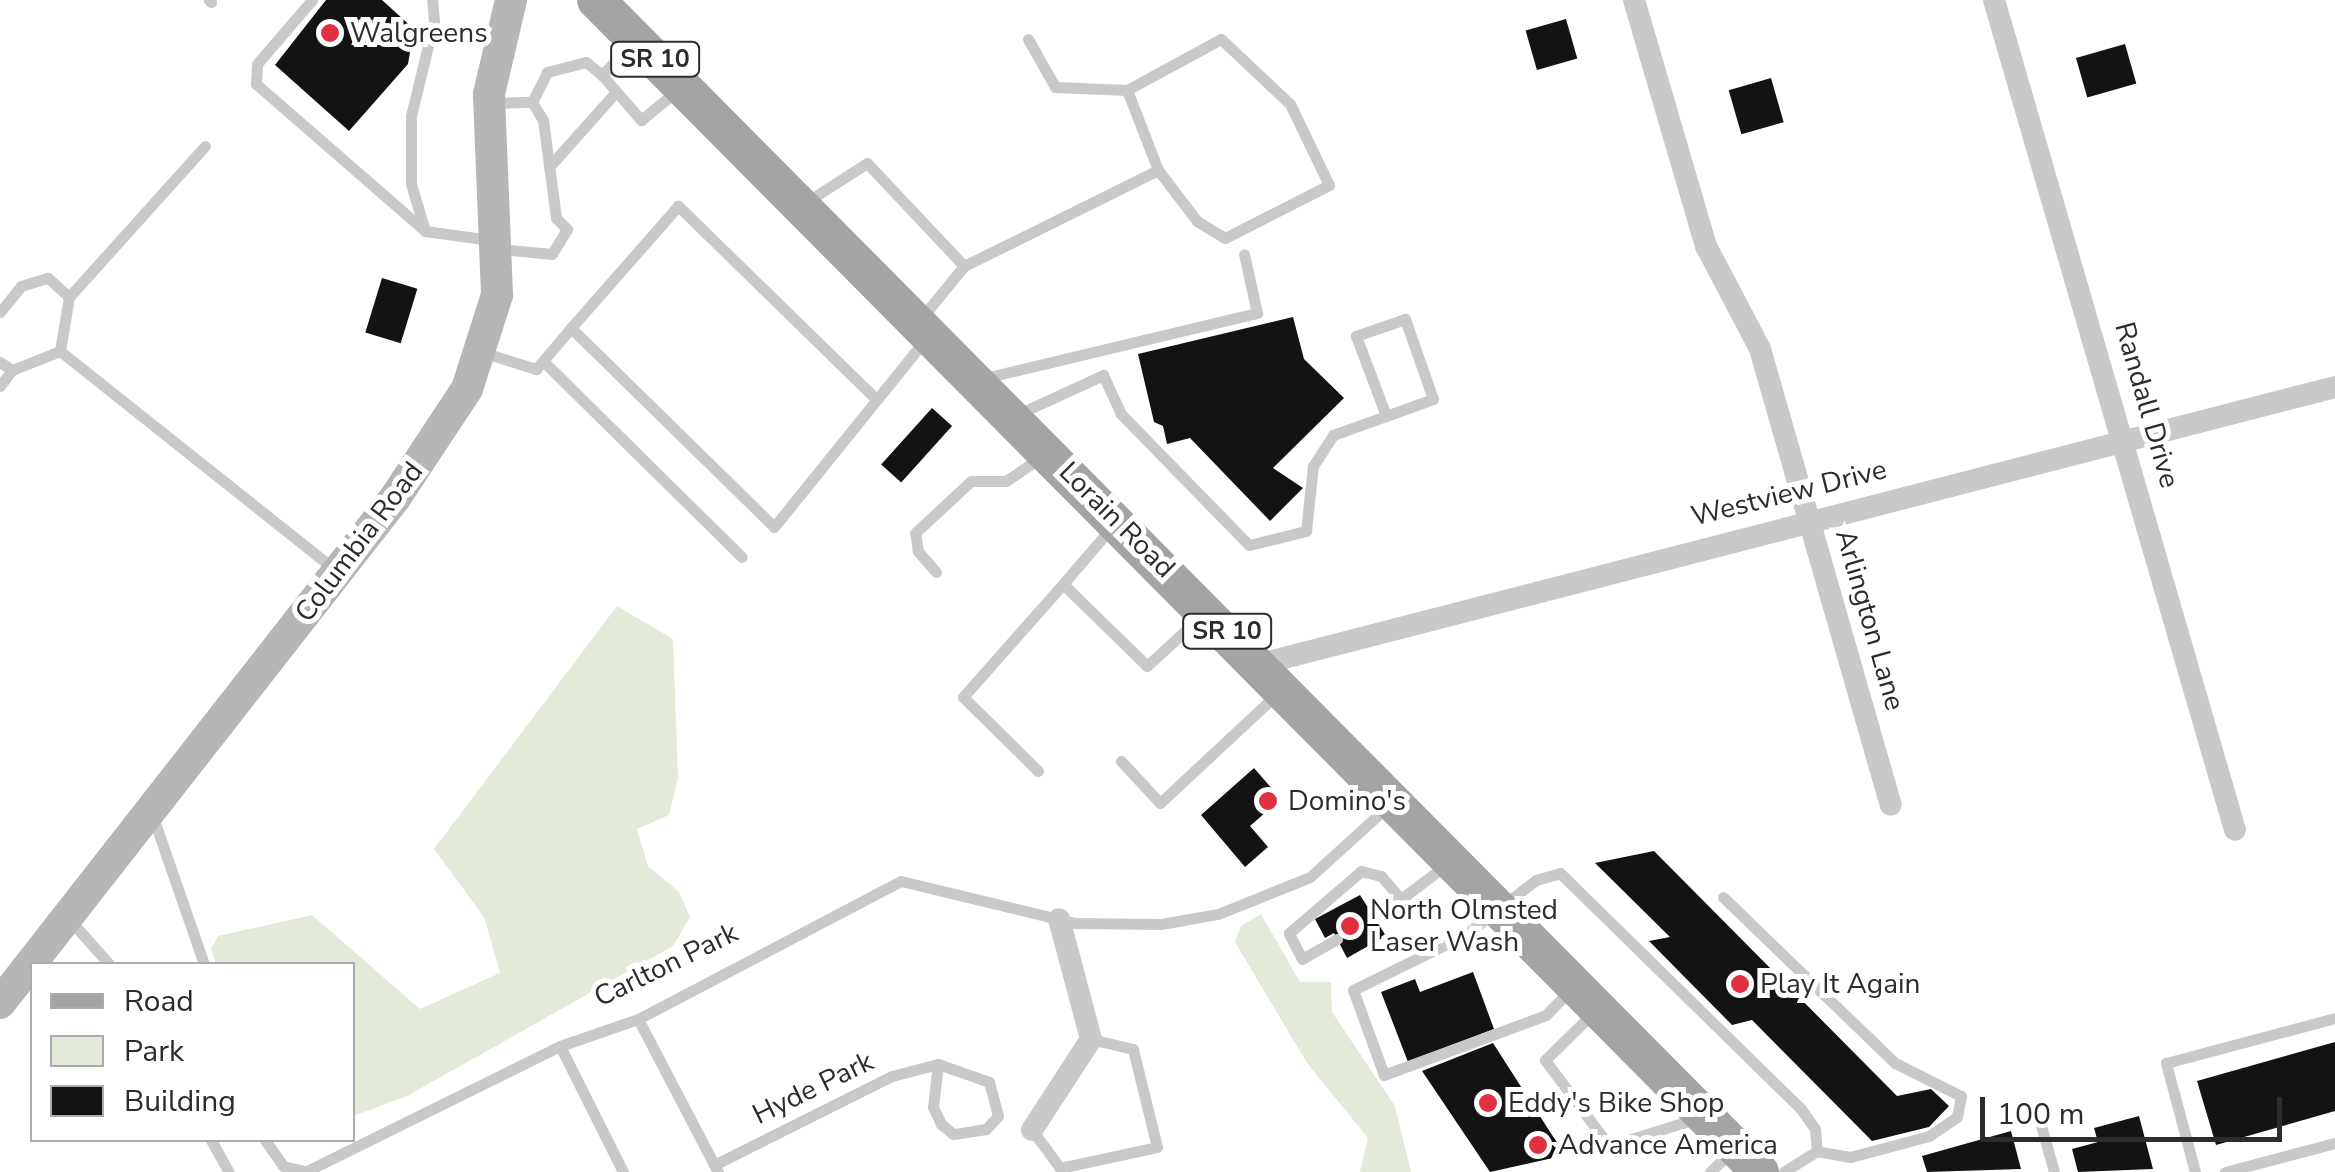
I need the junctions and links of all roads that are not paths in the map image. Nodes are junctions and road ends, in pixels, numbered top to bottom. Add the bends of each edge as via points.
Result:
1 (312, 0) edge
2 (432, 0) edge
3 (511, 0) edge
4 (596, 0) edge
5 (1634, 0) edge
6 (1994, 0) edge
7 (1028, 39) dead end
8 (636, 40) junction
9 (602, 75) junction
10 (682, 86) junction
11 (1127, 90) junction
12 (615, 93) junction
13 (532, 102) junction
14 (490, 103) junction
15 (204, 146) dead end
16 (548, 167) junction
17 (1158, 170) junction
18 (801, 205) junction
19 (425, 231) junction
20 (499, 245) junction
21 (1244, 254) dead end
22 (964, 266) junction
23 (69, 297) junction
24 (0, 312) edge
25 (571, 328) junction
26 (924, 328) junction
27 (60, 351) junction
28 (482, 352) junction
29 (543, 360) junction
30 (0, 362) edge
31 (12, 370) junction
32 (976, 380) junction
33 (0, 386) edge
34 (2335, 386) edge
35 (876, 399) junction
36 (1012, 416) junction
37 (1386, 416) junction
38 (2126, 440) junction
39 (1048, 452) junction
40 (1810, 517) junction
41 (1118, 521) junction
42 (742, 557) dead end
43 (338, 572) junction
44 (936, 572) dead end
45 (1063, 584) junction
46 (1207, 611) junction
47 (1272, 676) junction
48 (1121, 761) dead end
49 (1038, 771) dead end
50 (1390, 804) junction
51 (1891, 805) dead end
52 (151, 810) junction
53 (2235, 830) dead end
54 (1449, 862) junction
55 (1722, 897) dead end
56 (1401, 899) junction
57 (1500, 913) junction
58 (1375, 916) dead end
59 (67, 917) junction
60 (1060, 919) junction
61 (1337, 939) dead end
62 (32, 962) edge
63 (106, 962) edge
64 (203, 962) edge
65 (30, 965) edge
66 (1585, 998) junction
67 (0, 1004) edge
68 (2335, 1018) edge
69 (638, 1019) junction
70 (1091, 1039) junction
71 (560, 1046) junction
72 (938, 1064) junction
73 (1704, 1116) junction
74 (2041, 1125) dead end
75 (1032, 1130) joint
76 (212, 1142) edge
77 (266, 1142) edge
78 (2335, 1143) edge
79 (1817, 1151) junction
80 (1735, 1164) edge
81 (716, 1168) edge
82 (310, 1171) edge
83 (2050, 1171) edge
84 (228, 1172) edge
85 (623, 1172) edge
86 (1784, 1172) edge
87 (2195, 1172) edge
88 (2225, 1172) edge

1 - 19 lane via 257,64 256,84
2 - 19 lane via 434,21 410,116 411,184
3 - 14 main road, Columbia Road
4 - 8 main road, Lorain Road / SR 10
5 - 40 street, Arlington Lane via 1706,246 1760,349
6 - 38 street, Randall Drive
7 - 11 lane via 1054,87
8 - 9 lane
8 - 10 main road, Lorain Road / SR 10
9 - 12 lane
9 - 13 lane via 586,62 547,72
10 - 12 lane via 646,121
10 - 18 main road, Lorain Road / SR 10
11 - 17 lane
11 - 17 lane via 1221,39 1290,104 1329,185 1226,238 1197,221
12 - 16 lane
13 - 14 lane
13 - 16 lane via 543,120
14 - 20 main road, Columbia Road
15 - 23 lane
16 - 20 lane via 556,218 567,229 552,254
17 - 22 lane
18 - 22 lane via 867,162
18 - 26 main road, Lorain Road / SR 10
19 - 20 lane
20 - 28 main road, Columbia Road via 497,295
21 - 32 lane via 1257,313
22 - 26 lane
23 - 24 lane via 48,278 21,286
23 - 27 lane
25 - 29 lane
25 - 35 lane via 678,206
25 - 35 lane via 774,527
26 - 32 main road, Lorain Road / SR 10
26 - 35 lane
27 - 31 lane
27 - 43 lane
28 - 29 lane via 532,370
28 - 43 main road, Columbia Road via 440,435
29 - 42 lane
30 - 31 lane
31 - 33 lane
32 - 36 main road, Lorain Road / SR 10
34 - 38 street, Westview Drive
36 - 37 lane via 1104,375 1120,414 1248,544 1306,531 1313,466 1334,435
36 - 39 main road, Lorain Road / SR 10
37 - 37 lane via 1433,399 1404,320 1356,336
38 - 40 street, Westview Drive
38 - 53 street, Randall Drive
39 - 41 main road, Lorain Road / SR 10
39 - 44 lane via 1006,481 972,481 915,532 918,552
40 - 47 street, Westview Drive
40 - 51 street, Arlington Lane
41 - 45 lane
41 - 46 main road, Lorain Road / SR 10
43 - 52 main road, Columbia Road
45 - 46 lane via 1147,666
45 - 49 lane via 963,696
46 - 47 main road, Lorain Road / SR 10
47 - 48 lane via 1160,803
47 - 50 main road, Lorain Road / SR 10
50 - 54 main road, Lorain Road / SR 10
50 - 60 lane, Carlton Park via 1310,877 1218,914 1160,924
52 - 59 main road, Columbia Road
52 - 64 lane
54 - 56 lane
54 - 57 main road, Lorain Road / SR 10
55 - 79 lane via 1895,1064 1960,1096 1957,1116 1929,1136 1850,1157
56 - 58 lane
56 - 61 lane via 1381,876 1360,871 1290,932 1302,959
57 - 66 main road, Lorain Road / SR 10
57 - 66 lane via 1353,990 1384,1075
57 - 79 lane via 1536,880 1560,873 1571,878 1801,1108 1815,1129
59 - 62 main road, Columbia Road
59 - 63 lane
60 - 69 lane, Carlton Park via 900,882
60 - 70 street
65 - 67 main road, Columbia Road
66 - 73 main road, Lorain Road / SR 10
66 - 73 lane via 1545,1060 1608,1146
68 - 87 lane via 2166,1063
69 - 71 lane, Carlton Park
69 - 81 lane, Hyde Park
70 - 75 street
70 - 75 lane via 1132,1049 1158,1147 1060,1168
71 - 82 lane, Carlton Park
71 - 85 lane
72 - 72 lane via 990,1082 998,1116 986,1129 952,1134 941,1124 933,1107
72 - 81 lane, Hyde Park via 892,1076
73 - 80 main road, Lorain Road / SR 10
74 - 83 lane
76 - 84 lane
77 - 82 lane via 283,1166
78 - 88 lane
79 - 86 lane

